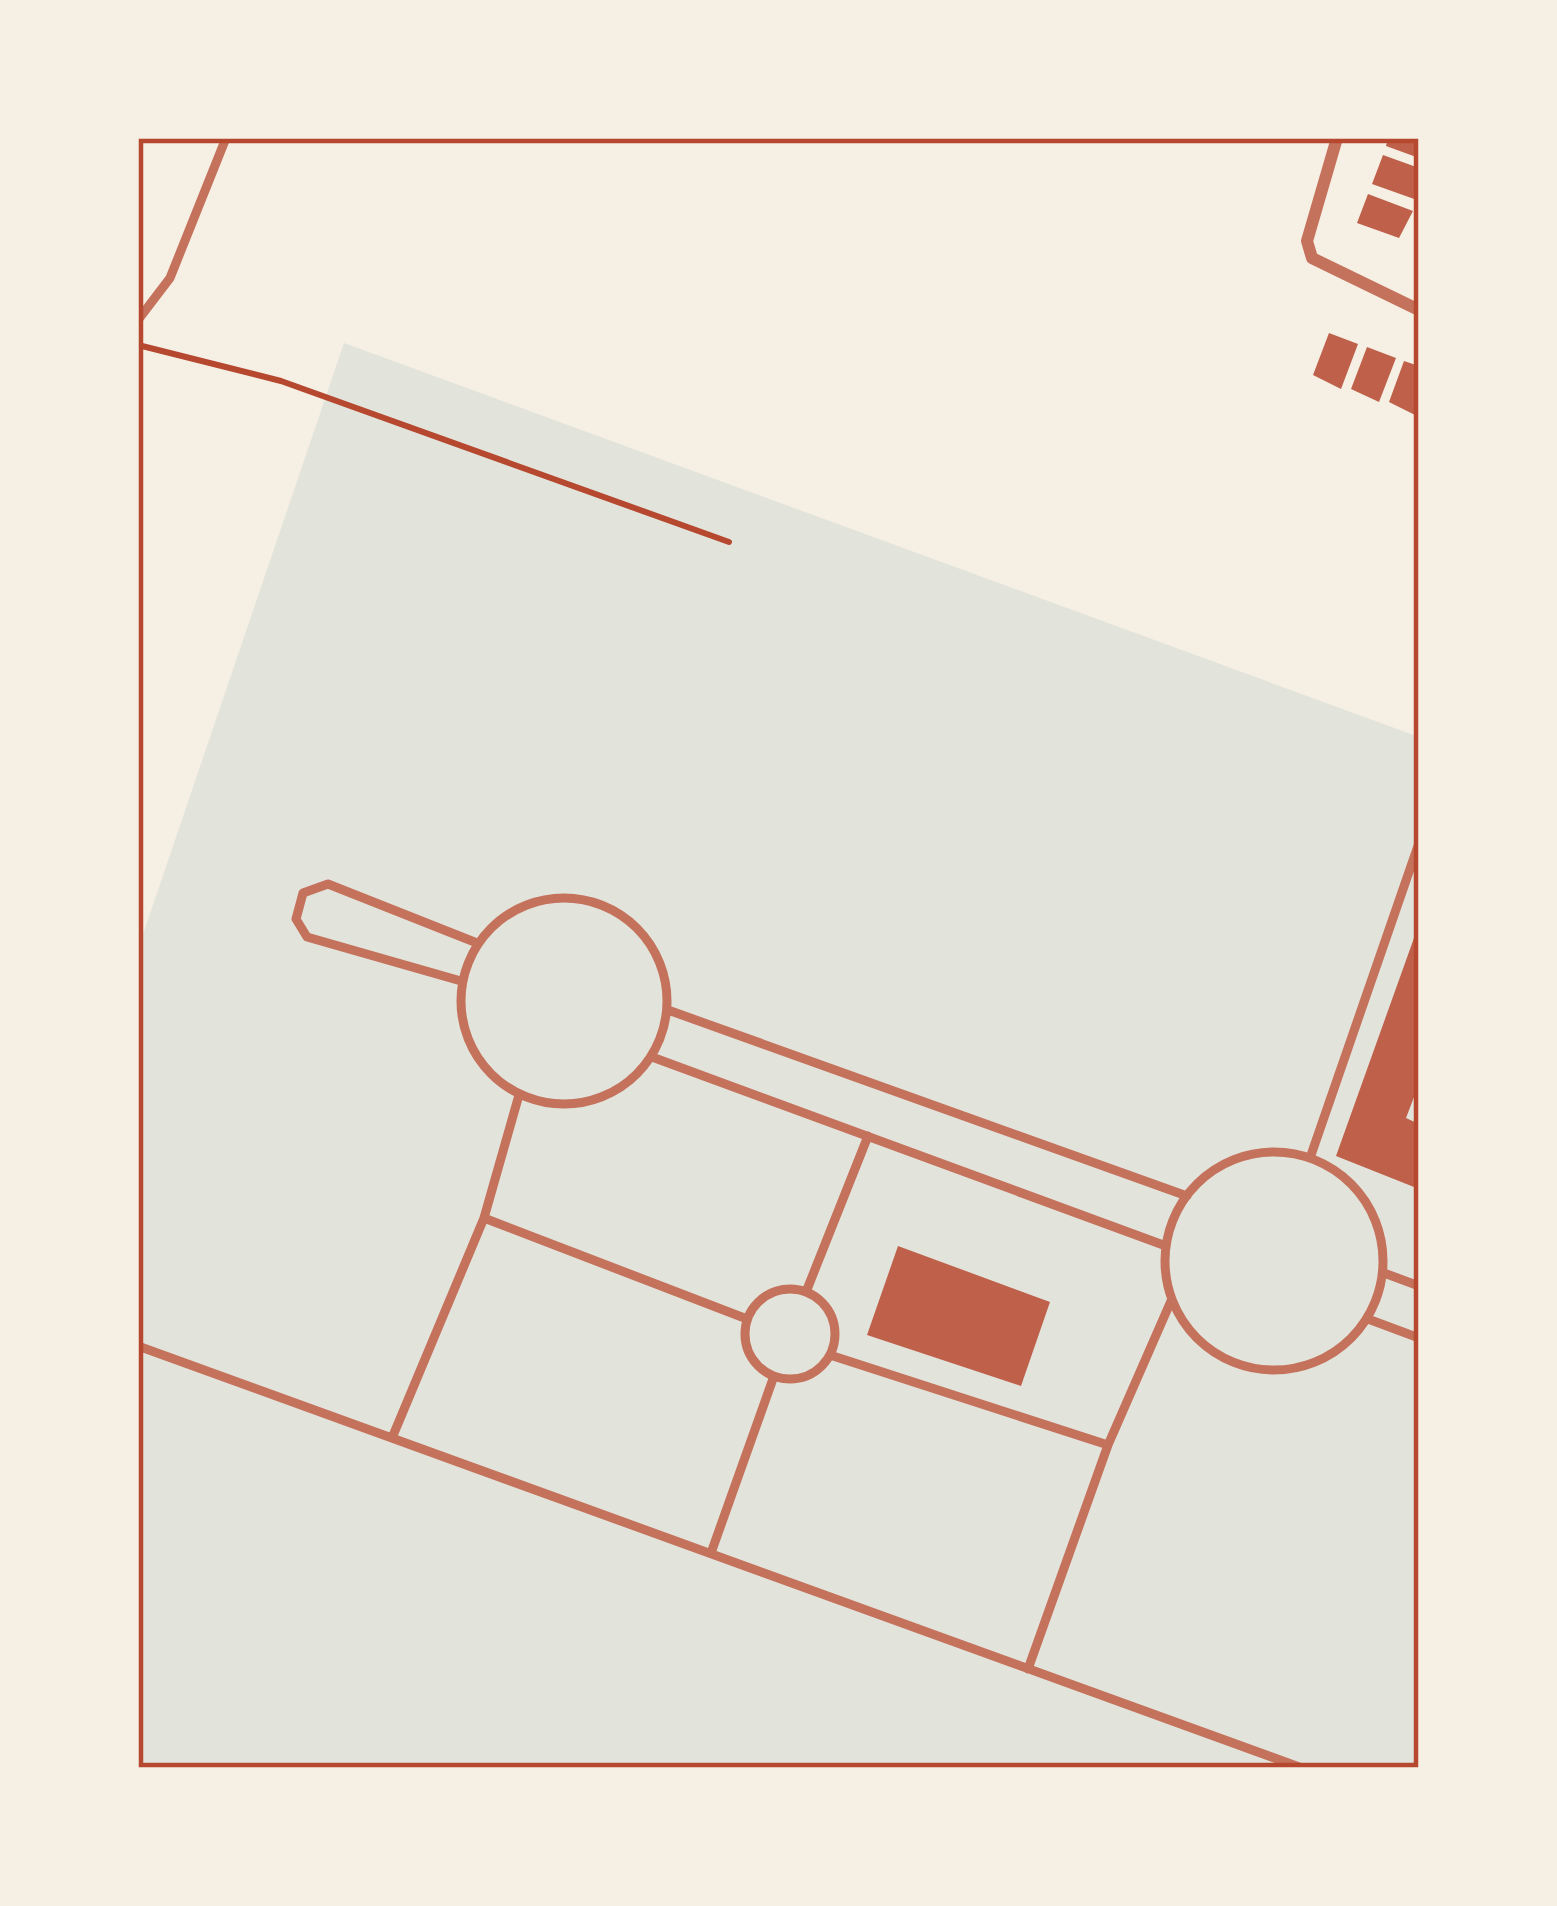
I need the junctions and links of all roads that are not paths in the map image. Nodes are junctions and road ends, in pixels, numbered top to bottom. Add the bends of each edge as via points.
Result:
1 (226, 138) edge
2 (1336, 138) edge
3 (1419, 310) edge
4 (138, 320) edge
5 (1419, 843) edge
6 (477, 943) junction
7 (461, 981) junction
8 (668, 1010) junction
9 (652, 1057) junction
10 (519, 1095) junction
11 (868, 1136) junction
12 (1310, 1158) junction
13 (1187, 1196) junction
14 (484, 1218) junction
15 (1166, 1246) junction
16 (1384, 1273) junction
17 (1419, 1286) edge
18 (806, 1292) junction
19 (1171, 1301) junction
20 (747, 1319) junction
21 (1367, 1319) junction
22 (1419, 1339) edge
23 (138, 1346) edge
24 (830, 1355) junction
25 (774, 1376) junction
26 (392, 1438) junction
27 (1108, 1444) junction
28 (711, 1553) junction
29 (1028, 1669) junction
30 (1302, 1768) edge

1 - 4 lane via 170,278
2 - 3 street via 1307,241 1312,258
5 - 12 lane
6 - 7 lane
6 - 7 lane via 328,884 303,892 297,926 307,937
6 - 8 lane via 505,915 541,899 580,898 617,910 647,937 664,972
7 - 10 lane via 470,1048
8 - 9 lane
8 - 13 lane
9 - 10 lane via 632,1080 592,1100 548,1104
9 - 11 lane
10 - 14 lane
11 - 15 lane
11 - 18 lane
12 - 13 lane via 1256,1154 1230,1162
12 - 16 lane via 1359,1191 1383,1244
13 - 15 lane
14 - 20 lane
14 - 26 lane
15 - 19 lane
16 - 17 lane
16 - 21 lane
18 - 20 lane via 778,1291
18 - 24 lane via 835,1325
19 - 21 lane via 1192,1335 1224,1360 1263,1371 1304,1367 1340,1349
19 - 27 lane
20 - 25 lane via 752,1360
21 - 22 lane
23 - 26 lane
24 - 25 lane via 806,1376
24 - 27 lane
25 - 28 lane
26 - 28 lane
27 - 29 lane
28 - 29 lane
29 - 30 lane

